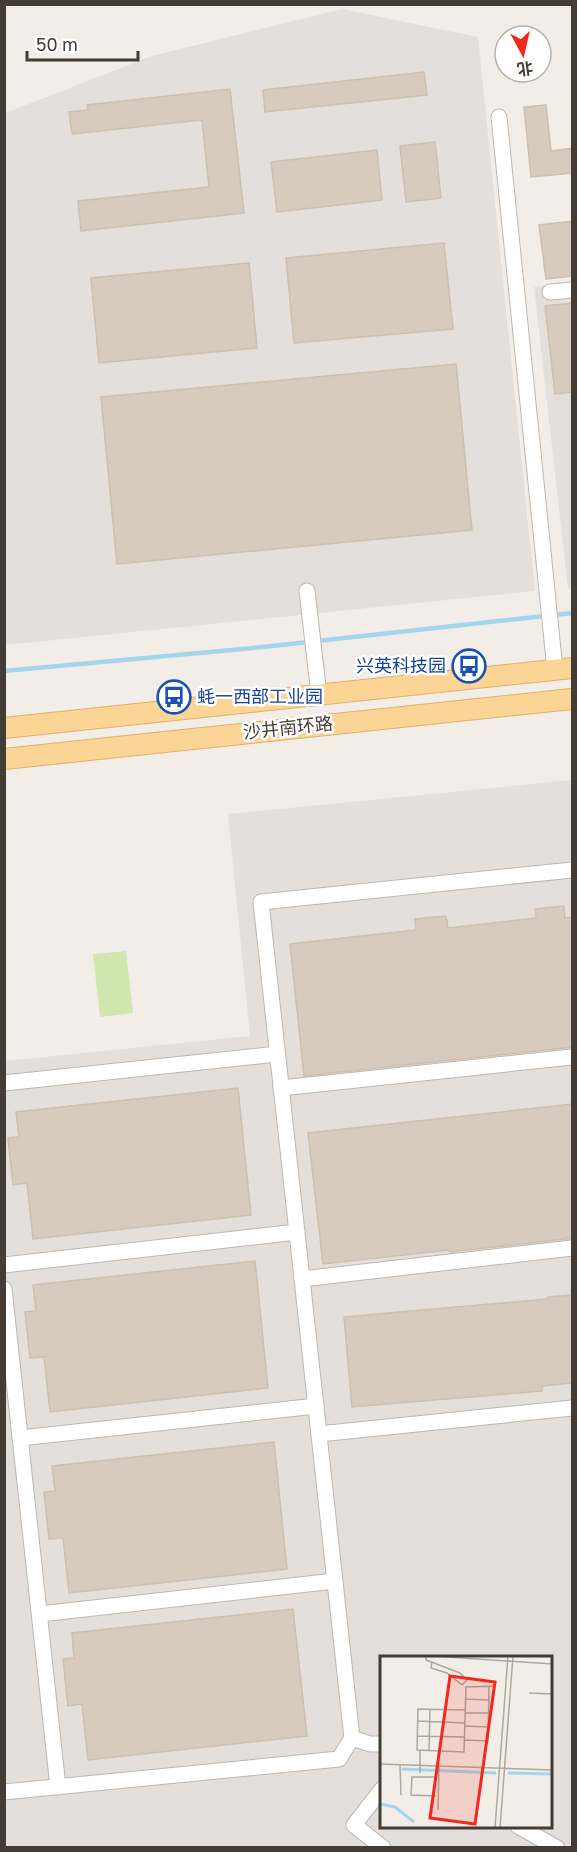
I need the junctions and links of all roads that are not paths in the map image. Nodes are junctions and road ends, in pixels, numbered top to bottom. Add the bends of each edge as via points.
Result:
1 (499, 117) dead end
2 (573, 290) edge
3 (550, 292) dead end
4 (307, 591) dead end
5 (564, 669) edge
6 (320, 695) junction
7 (573, 699) edge
8 (4, 728) edge
9 (4, 759) edge
10 (573, 870) edge
11 (277, 1054) junction
12 (573, 1057) edge
13 (4, 1083) edge
14 (281, 1088) junction
15 (297, 1232) junction
16 (573, 1248) edge
17 (4, 1265) edge
18 (302, 1279) junction
19 (4, 1289) edge
20 (316, 1406) junction
21 (573, 1408) edge
22 (319, 1434) junction
23 (20, 1438) junction
24 (335, 1581) junction
25 (40, 1614) junction
26 (352, 1738) junction
27 (380, 1744) edge
28 (58, 1787) junction
29 (4, 1792) edge
30 (380, 1792) edge
31 (520, 1828) edge
32 (383, 1848) edge
33 (556, 1848) edge

1 - 5 street via 552,636
2 - 3 street
4 - 6 street
5 - 6 main road, 沙井南环路
6 - 8 main road, 沙井南环路
7 - 9 main road, 沙井南环路
10 - 11 street via 261,902
11 - 13 street
11 - 14 street
12 - 14 street
14 - 15 street
15 - 17 street
15 - 18 street
16 - 18 street
18 - 20 street
19 - 23 street
20 - 22 street
20 - 23 street
21 - 22 street
22 - 24 street
23 - 25 street
24 - 25 street
24 - 26 street
25 - 28 street
26 - 27 street
26 - 28 street via 339,1759
28 - 29 street
30 - 32 street via 354,1825
31 - 33 street

